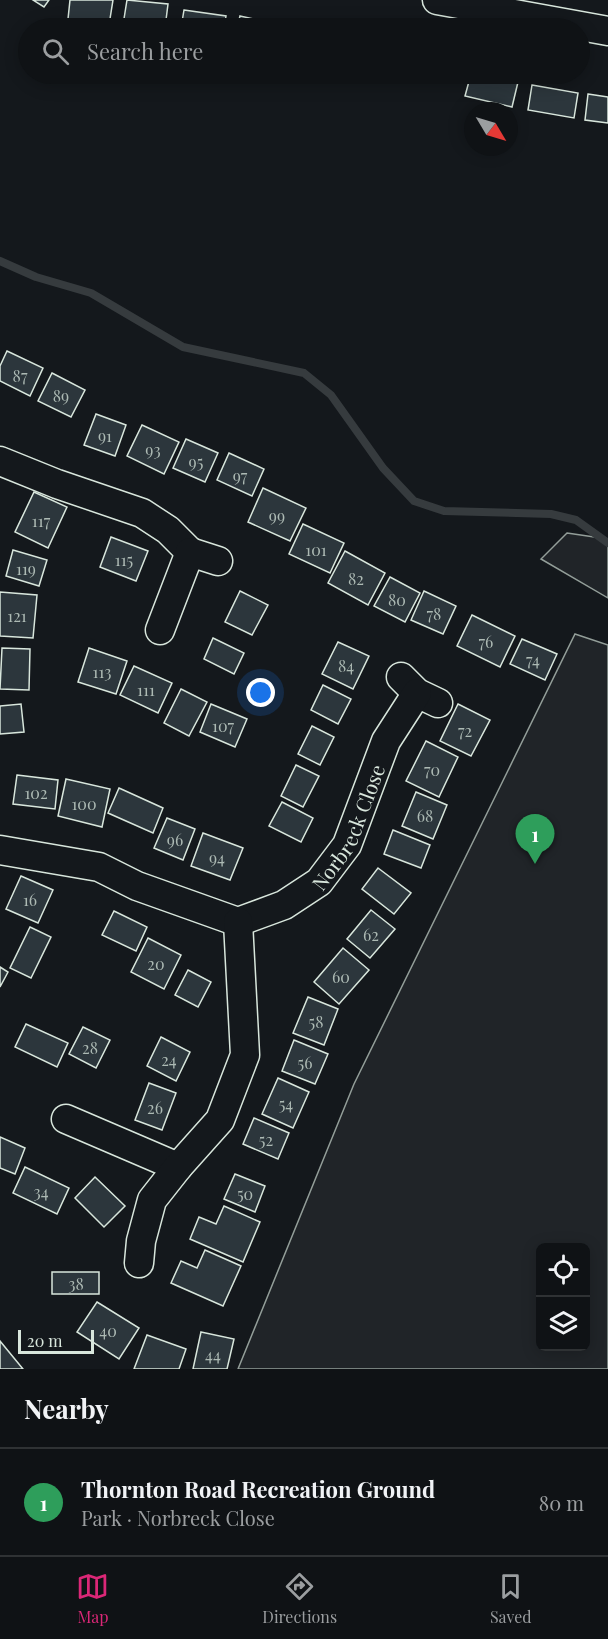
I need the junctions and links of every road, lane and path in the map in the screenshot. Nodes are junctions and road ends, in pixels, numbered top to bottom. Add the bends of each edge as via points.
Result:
1 (437, 0) edge
2 (536, 18) edge
3 (590, 28) edge
4 (608, 31) edge
5 (2, 466) edge
6 (190, 552) junction
7 (218, 561) dead end
8 (160, 630) dead end
9 (419, 691) dead end
10 (0, 850) edge
11 (238, 922) junction
12 (66, 1119) dead end
13 (177, 1167) junction
14 (137, 1270) dead end

1 - 2 street
3 - 4 street
5 - 6 street via 142,513 168,530
6 - 7 street
6 - 8 street
9 - 11 street, Norbreck Close via 386,741 347,845 319,882 284,905
10 - 11 street via 99,867 137,886
11 - 13 street via 245,1055 220,1120
12 - 13 street
13 - 14 street via 152,1200

